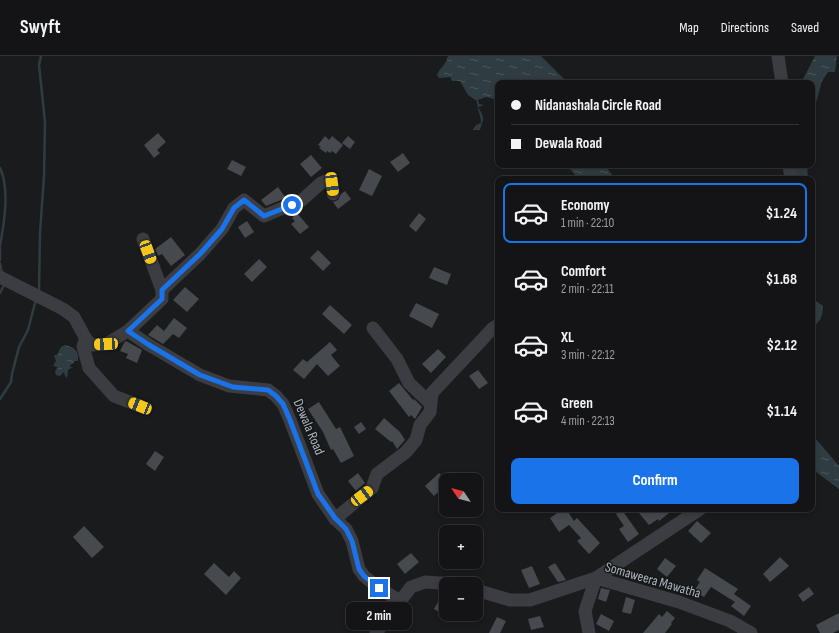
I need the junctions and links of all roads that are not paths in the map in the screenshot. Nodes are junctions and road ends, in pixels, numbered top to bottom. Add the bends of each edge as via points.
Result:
1 (778, 56) edge
2 (782, 80) edge
3 (333, 194) dead end
4 (143, 239) dead end
5 (0, 277) edge
6 (162, 290) junction
7 (373, 328) dead end
8 (495, 328) edge
9 (128, 331) junction
10 (86, 339) junction
11 (430, 403) junction
12 (140, 406) dead end
13 (695, 512) edge
14 (335, 518) junction
15 (596, 578) junction
16 (439, 583) edge
17 (483, 592) edge
18 (400, 601) junction
19 (376, 633) edge
20 (589, 633) edge
21 (751, 633) edge

1 - 2 street
3 - 6 street via 332,184 328,180 302,200 264,216 244,200 234,208 222,229 200,254
4 - 6 street
5 - 10 street via 63,309 74,317
6 - 9 street via 162,299
7 - 11 street via 397,359 409,383
8 - 11 street via 432,393
9 - 10 street via 106,344 92,345
9 - 14 street, Dewala Road via 200,375 233,387 268,390 276,396 283,404 290,420 318,494
10 - 12 street via 83,346 89,368 114,396
11 - 14 street via 430,412 420,425 416,440 406,452 377,474 372,488
13 - 15 street
14 - 18 street, Dewala Road via 346,529 352,541 359,569 364,576
15 - 17 street via 530,600 510,600
15 - 20 street, Somaweera Mawatha via 585,611
15 - 21 street, Somaweera Mawatha via 679,602 730,621
16 - 18 street via 425,582 411,587
18 - 19 street

